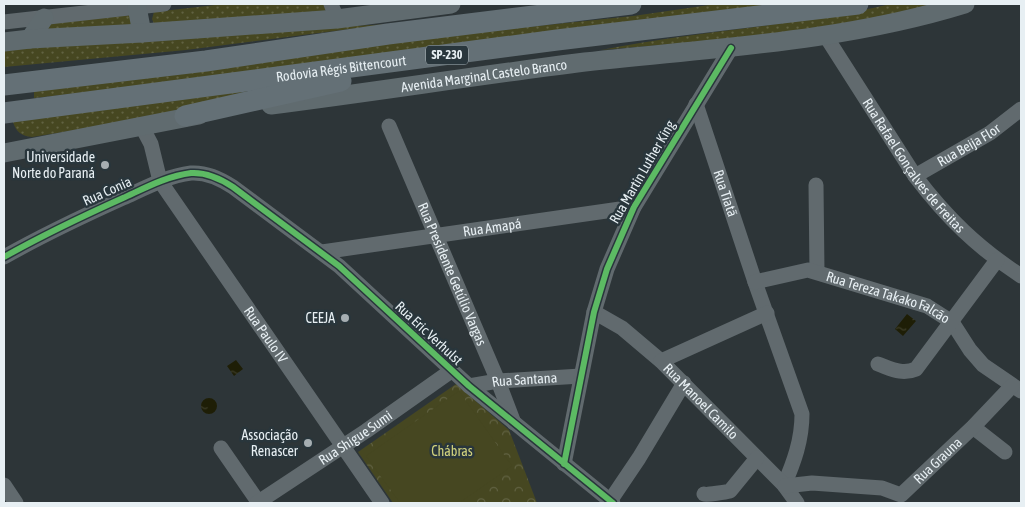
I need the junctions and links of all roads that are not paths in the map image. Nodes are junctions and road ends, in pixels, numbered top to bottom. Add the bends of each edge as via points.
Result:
1 (164, 4) edge
2 (451, 4) edge
3 (631, 4) edge
4 (858, 4) edge
5 (965, 4) edge
6 (137, 7) junction
7 (334, 11) edge
8 (44, 18) junction
9 (4, 22) edge
10 (142, 33) junction
11 (825, 35) junction
12 (30, 39) junction
13 (557, 40) junction
14 (4, 42) edge
15 (731, 48) junction
16 (4, 86) edge
17 (696, 104) junction
18 (1021, 109) edge
19 (4, 113) edge
20 (176, 118) junction
21 (141, 125) junction
22 (388, 126) dead end
23 (5, 152) edge
24 (155, 163) junction
25 (915, 176) junction
26 (160, 181) junction
27 (226, 183) joint
28 (816, 185) dead end
29 (634, 207) junction
30 (435, 237) junction
31 (322, 252) junction
32 (4, 257) edge
33 (997, 260) junction
34 (817, 272) junction
35 (1021, 276) edge
36 (755, 282) junction
37 (594, 312) junction
38 (767, 313) junction
39 (952, 322) junction
40 (661, 361) junction
41 (878, 364) dead end
42 (451, 371) junction
43 (581, 376) junction
44 (498, 381) junction
45 (684, 383) junction
46 (469, 386) junction
47 (1017, 388) edge
48 (515, 424) junction
49 (973, 427) junction
50 (343, 446) junction
51 (221, 448) dead end
52 (1004, 452) dead end
53 (757, 458) junction
54 (564, 464) junction
55 (4, 485) edge
56 (785, 486) junction
57 (704, 494) dead end
58 (905, 499) edge
59 (611, 502) edge
60 (16, 503) edge
61 (258, 503) edge
62 (382, 503) edge
63 (797, 503) edge

1 - 6 street
2 - 7 main road
3 - 16 highway, Rodovia Régis Bittencourt / SP-230
4 - 13 highway, Rodovia Régis Bittencourt / SP-230
5 - 11 main road, Avenida Marginal Castelo Branco
6 - 8 street
6 - 10 main road
7 - 10 main road
8 - 9 street
8 - 12 main road
10 - 12 main road
11 - 15 main road, Avenida Marginal Castelo Branco
11 - 25 street, Rua Rafael Gonçalves de Freitas
12 - 14 main road
13 - 19 highway, Rodovia Régis Bittencourt / SP-230
13 - 20 highway via 528,52 358,77
15 - 17 street, Rua Martin Luther King
15 - 20 main road, Avenida Marginal Castelo Branco via 577,63
17 - 29 street, Rua Martin Luther King
17 - 36 street, Rua Tiatã
18 - 25 street, Rua Beija Flor via 990,133
20 - 21 main road, Avenida Marginal Castelo Branco
20 - 24 street, Rua Paulo IV via 158,138
21 - 23 main road, Avenida Marginal Castelo Branco
21 - 24 street, Rua Paulo IV via 149,138
22 - 30 street, Rua Presidente Getúlio Vargas
24 - 26 street, Rua Paulo IV
25 - 33 street, Rua Rafael Gonçalves de Freitas via 960,230
26 - 27 street, Rua Conia via 192,173 206,174
26 - 32 street, Rua Conia via 52,230
26 - 50 street, Rua Paulo IV
27 - 31 street, Rua Eric Verhulst
28 - 34 street
29 - 30 street, Rua Amapá
29 - 37 street, Rua Martin Luther King via 607,268
30 - 31 street, Rua Amapá
30 - 44 street, Rua Presidente Getúlio Vargas
31 - 42 street, Rua Eric Verhulst
33 - 35 street, Rua Rafael Gonçalves de Freitas
33 - 39 street
34 - 36 street, Rua Tereza Takako Falcão via 803,270
34 - 39 street, Rua Tereza Takako Falcão via 927,306
36 - 38 street, Rua Tiatã
37 - 40 street, Rua Manoel Camilo via 622,328
37 - 43 street, Rua Martin Luther King
38 - 40 street
38 - 56 street via 802,414 796,457
39 - 41 street via 916,368 905,373
39 - 47 street, Rua Tereza Takako Falcão via 976,358
40 - 45 street, Rua Manoel Camilo
42 - 46 street, Rua Eric Verhulst
42 - 50 street, Rua Shigue Sumi
43 - 44 street, Rua Santana
43 - 54 street, Rua Martin Luther King
44 - 46 street, Rua Santana
44 - 48 street, Rua Presidente Getúlio Vargas
45 - 53 street, Rua Manoel Camilo
45 - 59 street
46 - 48 street, Rua Eric Verhulst
47 - 49 street, Rua Grauna
48 - 54 street, Rua Eric Verhulst
49 - 52 street
49 - 58 street, Rua Grauna
50 - 61 street, Rua Shigue Sumi
50 - 62 street, Rua Paulo IV
51 - 61 street
53 - 56 street, Rua Manoel Camilo
53 - 57 street via 730,491
54 - 59 street, Rua Eric Verhulst
55 - 60 street
56 - 58 street, Rua Grauna via 812,483 882,488
56 - 63 street, Rua Manoel Camilo

